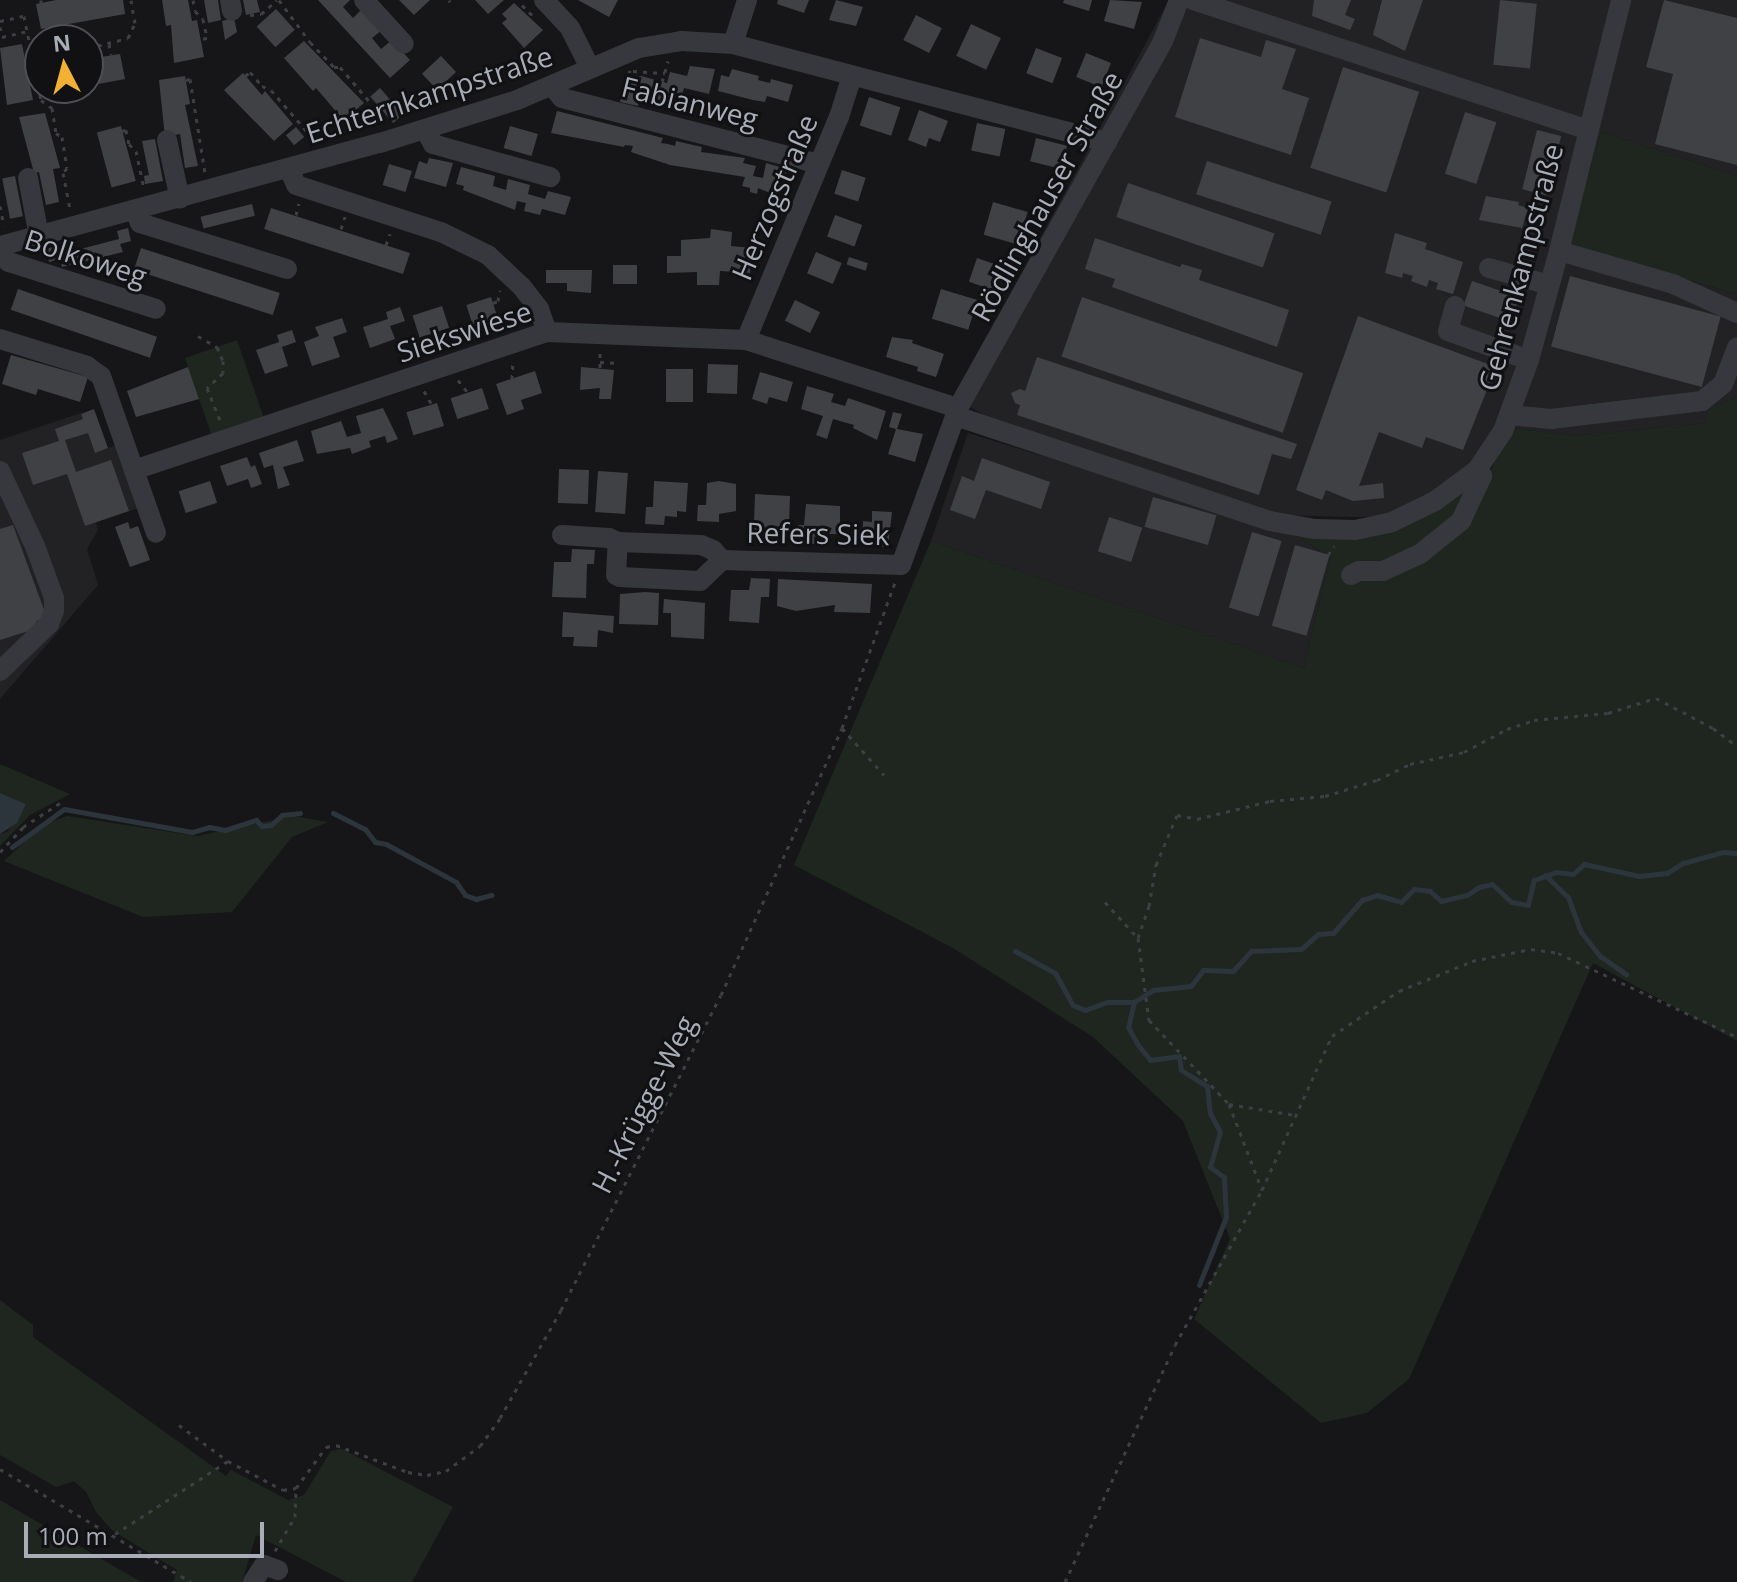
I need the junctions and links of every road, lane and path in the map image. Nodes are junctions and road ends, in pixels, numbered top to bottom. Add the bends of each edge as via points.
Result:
1 (131, 0) edge
2 (193, 0) edge
3 (278, 0) edge
4 (364, 0) edge
5 (747, 0) edge
6 (1179, 0) edge
7 (1193, 0) edge
8 (1621, 0) edge
9 (285, 6) junction
10 (234, 9) edge
11 (536, 11) edge
12 (278, 12) dead end
13 (0, 21) edge
14 (26, 24) edge
15 (0, 27) edge
16 (24, 32) edge
17 (200, 39) dead end
18 (109, 44) junction
19 (404, 44) dead end
20 (733, 44) junction
21 (104, 45) edge
22 (670, 54) dead end
23 (111, 55) dead end
24 (590, 68) junction
25 (630, 71) dead end
26 (665, 73) junction
27 (245, 76) dead end
28 (852, 76) junction
29 (186, 80) dead end
30 (662, 82) dead end
31 (260, 83) junction
32 (255, 87) dead end
33 (553, 87) junction
34 (370, 102) dead end
35 (46, 104) edge
36 (192, 108) junction
37 (186, 109) dead end
38 (53, 114) junction
39 (45, 115) dead end
40 (195, 122) junction
41 (189, 123) dead end
42 (425, 129) junction
43 (1586, 129) junction
44 (56, 130) junction
45 (48, 131) dead end
46 (122, 131) dead end
47 (167, 140) dead end
48 (1107, 142) junction
49 (63, 143) junction
50 (55, 144) dead end
51 (321, 148) dead end
52 (65, 157) junction
53 (58, 158) dead end
54 (819, 164) junction
55 (289, 169) junction
56 (550, 177) dead end
57 (28, 178) dead end
58 (207, 181) dead end
59 (180, 199) junction
60 (140, 203) junction
61 (74, 227) junction
62 (39, 236) junction
63 (0, 246) edge
64 (1559, 251) junction
65 (0, 256) edge
66 (1489, 268) dead end
67 (287, 269) dead end
68 (1549, 285) junction
69 (1455, 306) dead end
70 (156, 309) dead end
71 (1737, 313) edge
72 (547, 332) junction
73 (198, 336) dead end
74 (0, 339) edge
75 (746, 340) junction
76 (1737, 348) edge
77 (601, 349) dead end
78 (510, 354) dead end
79 (1529, 360) junction
80 (620, 363) dead end
81 (454, 373) dead end
82 (512, 379) dead end
83 (420, 384) dead end
84 (468, 393) dead end
85 (432, 405) dead end
86 (957, 412) junction
87 (1509, 415) junction
88 (213, 444) junction
89 (134, 470) junction
90 (1477, 470) junction
91 (0, 471) edge
92 (156, 533) dead end
93 (562, 535) dead end
94 (618, 542) junction
95 (666, 544) junction
96 (722, 560) junction
97 (901, 565) junction
98 (1351, 575) dead end
99 (664, 580) junction
100 (0, 671) edge
101 (842, 728) junction
102 (1737, 746) edge
103 (884, 775) dead end
104 (60, 803) dead end
105 (0, 852) edge
106 (1105, 902) dead end
107 (1138, 938) junction
108 (1737, 1037) edge
109 (1229, 1104) junction
110 (1295, 1115) junction
111 (1262, 1190) junction
112 (179, 1425) dead end
113 (228, 1461) junction
114 (0, 1469) edge
115 (296, 1488) junction
116 (115, 1534) junction
117 (265, 1572) edge
118 (191, 1582) edge
119 (1065, 1582) edge

1 - 18 path via 134,30 125,41
2 - 17 path via 207,38
3 - 9 path
3 - 10 path via 261,14
4 - 19 street
5 - 20 street
6 - 48 street, Rödlinghauser Straße via 1163,41
7 - 43 street
8 - 43 street, Gehrenkampstraße
9 - 12 path
9 - 34 path via 290,21 318,54
11 - 24 street via 570,28
13 - 14 path via 24,16
15 - 16 path via 2,37
18 - 21 path
18 - 23 path
20 - 24 street, Echternkampstraße via 662,43
20 - 28 street, Echternkampstraße
22 - 26 path
24 - 33 street, Echternkampstraße
25 - 26 path
26 - 30 path
27 - 31 path via 250,72
28 - 48 street, Echternkampstraße
28 - 54 street, Herzogstraße
29 - 36 path via 190,79
31 - 32 path
31 - 51 path
33 - 42 street, Echternkampstraße
33 - 54 street, Fabianweg via 562,98
35 - 38 path
36 - 37 path
36 - 40 path
38 - 39 path
38 - 44 path
40 - 41 path
40 - 58 path
42 - 55 street, Echternkampstraße
42 - 56 street via 433,144
43 - 64 street, Gehrenkampstraße
44 - 45 path
44 - 49 path
46 - 60 path via 126,130 135,158
47 - 59 street
48 - 86 street, Rödlinghauser Straße
49 - 50 path
49 - 52 path
52 - 53 path
52 - 61 path via 63,173
54 - 75 street, Herzogstraße
55 - 59 street, Echternkampstraße
55 - 72 street via 296,185 407,219 488,255 539,309
57 - 62 street
59 - 60 street, Echternkampstraße
60 - 61 street, Echternkampstraße
60 - 67 street via 140,223
61 - 62 street, Echternkampstraße
62 - 63 street, Echternkampstraße
64 - 68 street, Gehrenkampstraße
64 - 71 street via 1673,284
65 - 70 street, Bolkoweg
66 - 68 street
68 - 79 street, Gehrenkampstraße
69 - 79 street via 1448,331
72 - 75 street, Siekswiese
72 - 88 street, Siekswiese
73 - 88 path via 217,347 223,361 223,373 207,388 220,421 208,431
74 - 89 street via 96,370
75 - 86 street, Siekswiese
76 - 87 street via 1723,384 1702,401 1551,419
77 - 80 path via 600,365
78 - 82 path
79 - 87 street, Gehrenkampstraße
81 - 84 path
83 - 85 path
86 - 90 street, Gehrenkampstraße via 1270,521 1315,529 1355,530 1392,522 1435,501
86 - 97 street, Refers Siek
87 - 90 street, Gehrenkampstraße
88 - 89 street, Siekswiese
89 - 92 street
90 - 98 street via 1482,476 1461,521 1420,554 1383,571
91 - 100 street via 35,546 54,611 49,624
93 - 94 street
94 - 95 street, Refers Siek
94 - 99 street, Refers Siek via 616,575
95 - 96 street, Refers Siek via 701,545
95 - 99 street
96 - 97 street, Refers Siek
96 - 99 street, Refers Siek via 700,581
97 - 101 path, H.-Krügge-Weg
101 - 103 path
101 - 115 path, H.-Krügge-Weg via 721,995 561,1310 480,1446 446,1471 427,1475 336,1445 326,1447
102 - 107 path via 1656,698 1608,713 1534,720 1464,752 1410,764 1325,796 1270,801 1197,819 1177,815 1156,865
104 - 105 path via 23,827
106 - 107 path
107 - 109 path via 1149,1020
108 - 110 path via 1558,953 1531,949 1472,961 1399,991 1332,1036
109 - 110 path
109 - 111 path
110 - 111 path
111 - 119 path via 1175,1345
112 - 113 path
113 - 115 path via 283,1490
113 - 116 path
114 - 116 path
115 - 117 path via 295,1517
116 - 118 path

